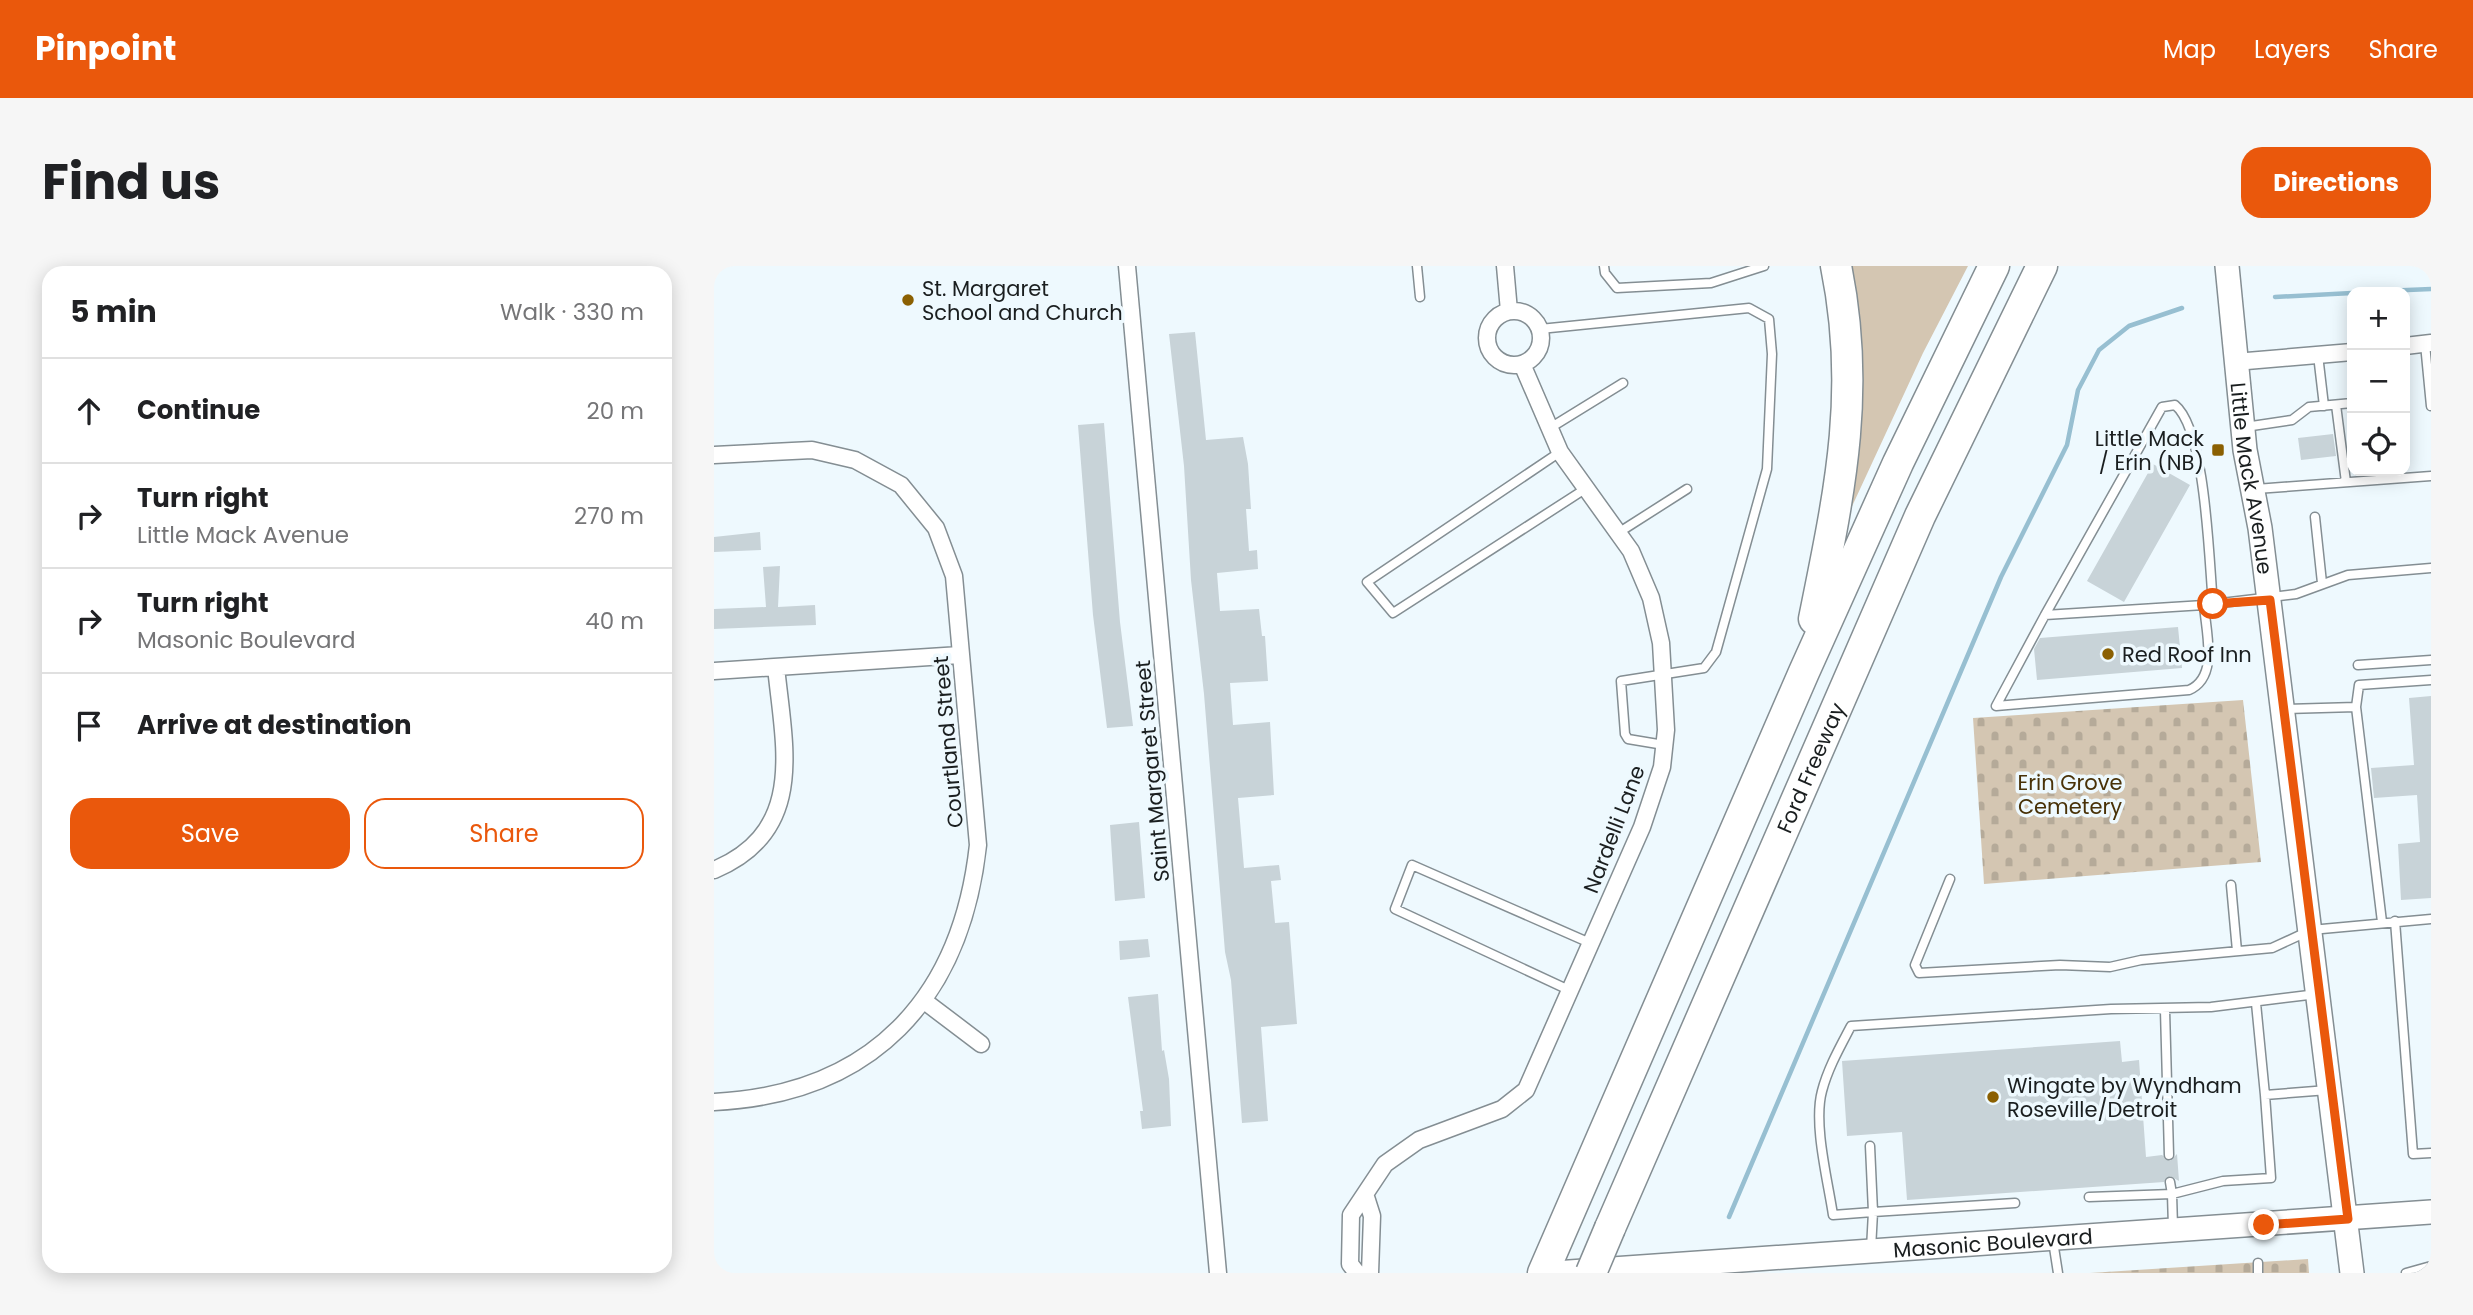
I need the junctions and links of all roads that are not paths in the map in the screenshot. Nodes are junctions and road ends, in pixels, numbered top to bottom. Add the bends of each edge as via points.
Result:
1 (1127, 266) edge
2 (1417, 266) edge
3 (1505, 266) edge
4 (1604, 266) edge
5 (1764, 266) edge
6 (1836, 266) edge
7 (1994, 266) edge
8 (2042, 266) edge
9 (2227, 266) edge
10 (1420, 297) dead end
11 (1508, 311) junction
12 (1539, 329) junction
13 (2428, 343) edge
14 (2410, 345) edge
15 (2347, 352) edge
16 (2318, 355) junction
17 (2235, 362) junction
18 (1522, 364) junction
19 (1623, 383) dead end
20 (2431, 400) edge
21 (2347, 404) edge
22 (2336, 405) junction
23 (2324, 406) junction
24 (2242, 427) junction
25 (1550, 428) junction
26 (1560, 452) junction
27 (714, 455) edge
28 (2379, 476) edge
29 (2410, 476) edge
30 (2431, 476) edge
31 (2346, 482) junction
32 (1585, 489) junction
33 (1687, 489) dead end
34 (2251, 489) junction
35 (2315, 517) dead end
36 (1618, 533) junction
37 (2431, 568) edge
38 (2322, 583) junction
39 (2270, 600) junction
40 (2209, 605) junction
41 (2045, 615) junction
42 (961, 654) junction
43 (2431, 660) edge
44 (2358, 665) dead end
45 (776, 667) junction
46 (714, 671) edge
47 (1804, 672) junction
48 (1665, 673) junction
49 (2431, 680) edge
50 (2356, 707) junction
51 (2283, 709) junction
52 (1664, 745) junction
53 (714, 870) edge
54 (1950, 879) dead end
55 (2231, 885) dead end
56 (2431, 919) edge
57 (2395, 921) junction
58 (2382, 922) junction
59 (2311, 930) junction
60 (1590, 943) junction
61 (2237, 951) junction
62 (1572, 992) junction
63 (2319, 994) junction
64 (923, 1000) junction
65 (2256, 1003) junction
66 (2165, 1010) junction
67 (981, 1044) dead end
68 (2331, 1089) junction
69 (2265, 1095) junction
70 (714, 1102) edge
71 (1870, 1146) dead end
72 (2431, 1153) edge
73 (2169, 1155) dead end
74 (2170, 1182) dead end
75 (1365, 1194) junction
76 (2172, 1194) junction
77 (2089, 1198) dead end
78 (2015, 1203) dead end
79 (1873, 1212) junction
80 (2431, 1212) edge
81 (2348, 1219) junction
82 (2173, 1232) junction
83 (2053, 1240) junction
84 (1871, 1252) junction
85 (2258, 1263) dead end
86 (2431, 1266) edge
87 (1219, 1273) edge
88 (1357, 1273) edge
89 (1370, 1273) edge
90 (1543, 1273) edge
91 (1555, 1273) edge
92 (1591, 1273) edge
93 (2058, 1273) edge
94 (2258, 1273) edge
95 (2352, 1273) edge
96 (2406, 1273) edge

1 - 87 street, Saint Margaret Street
2 - 10 lane
3 - 11 street
4 - 5 lane via 1618,288 1711,283
6 - 47 highway via 1849,357 1848,427
7 - 47 highway
8 - 92 highway, Ford Freeway, bridge via 1920,516
9 - 17 main road, Little Mack Avenue
11 - 12 street via 1528,315
11 - 18 street via 1490,323 1487,345 1500,362
12 - 18 street via 1538,350
12 - 48 lane via 1749,308 1769,319 1767,469 1716,652 1704,668
13 - 14 street
13 - 20 lane
15 - 16 street
16 - 17 street
16 - 23 lane
17 - 24 main road, Little Mack Avenue
18 - 25 street, Nardelli Lane
19 - 25 lane
21 - 22 lane
22 - 23 lane
22 - 31 lane
23 - 24 lane via 2309,407 2292,420
24 - 34 main road, Little Mack Avenue
25 - 26 street, Nardelli Lane
26 - 32 street, Nardelli Lane
26 - 32 lane via 1367,582 1393,613
27 - 42 street, Courtland Street via 831,452 901,485 936,528 948,555
28 - 31 lane
29 - 30 lane
31 - 34 lane
32 - 36 street, Nardelli Lane
33 - 36 lane
34 - 39 main road, Little Mack Avenue
35 - 38 lane
36 - 48 street, Nardelli Lane via 1651,598
37 - 38 lane via 2348,575
38 - 39 lane
39 - 40 lane
39 - 51 main road, Little Mack Avenue
40 - 41 lane
40 - 41 lane via 2208,671 2201,685 2189,690 1996,706
40 - 41 lane via 2201,477 2191,429 2184,412 2175,405 2162,407
42 - 45 street
42 - 64 street, Courtland Street via 978,845 956,947
43 - 44 lane
45 - 46 street
45 - 53 street via 786,764 783,793 762,838
47 - 90 highway
48 - 52 street, Nardelli Lane
48 - 52 lane via 1621,681 1628,739
49 - 50 lane via 2359,685
50 - 51 lane
50 - 58 lane
51 - 59 main road, Little Mack Avenue
52 - 60 street, Nardelli Lane via 1662,767 1642,827
54 - 61 lane via 1915,965 1919,973 2060,965 2110,967
55 - 61 lane
56 - 57 lane
57 - 58 lane
57 - 72 lane via 2413,1154
58 - 59 lane
59 - 61 lane via 2272,948
59 - 63 main road, Little Mack Avenue
60 - 62 street, Nardelli Lane
60 - 62 lane via 1412,865 1395,909
62 - 75 street, Nardelli Lane via 1526,1090 1515,1101 1402,1150 1385,1164
63 - 65 lane
63 - 68 main road, Little Mack Avenue
64 - 67 street
64 - 70 street, Courtland Street via 875,1049 831,1075 777,1094
65 - 66 lane
65 - 69 lane
66 - 73 lane
66 - 79 lane via 2111,1009 1852,1027 1821,1093 1822,1133 1833,1215
68 - 69 lane
68 - 81 main road, Little Mack Avenue
69 - 76 lane via 2271,1178 2223,1181
71 - 79 lane
74 - 76 lane
75 - 88 street, Nardelli Lane via 1351,1215 1350,1264
75 - 89 street via 1372,1216
76 - 77 lane
76 - 82 lane
78 - 79 lane
79 - 84 lane
80 - 81 main road, Masonic Boulevard
81 - 82 main road, Masonic Boulevard
81 - 95 main road, Little Mack Avenue
82 - 83 main road, Masonic Boulevard
83 - 84 main road, Masonic Boulevard
83 - 93 lane
84 - 91 main road, Masonic Boulevard
85 - 94 lane
86 - 96 lane

